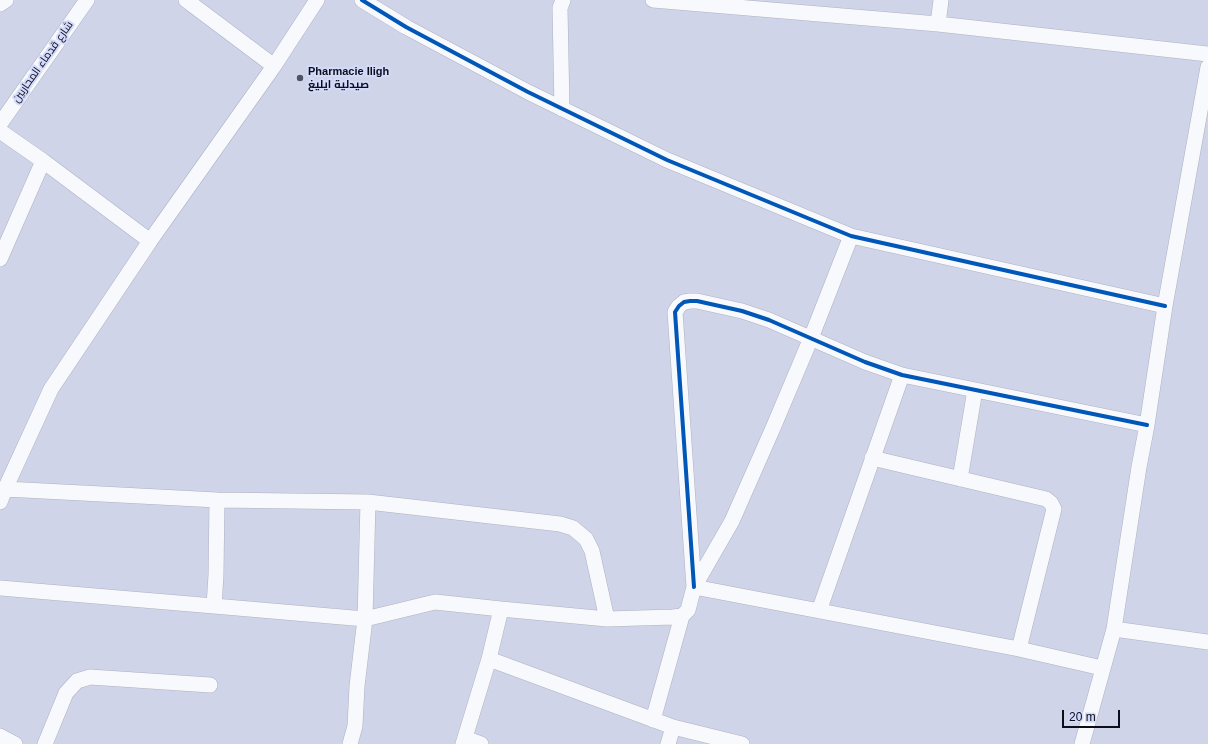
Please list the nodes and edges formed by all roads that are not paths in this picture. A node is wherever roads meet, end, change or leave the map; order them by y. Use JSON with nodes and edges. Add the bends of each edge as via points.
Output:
{"nodes":[{"id":1,"x":6,"y":0,"type":"edge"},
{"id":2,"x":87,"y":0,"type":"edge"},
{"id":3,"x":186,"y":0,"type":"edge"},
{"id":4,"x":317,"y":0,"type":"edge"},
{"id":5,"x":362,"y":0,"type":"edge"},
{"id":6,"x":563,"y":0,"type":"edge"},
{"id":7,"x":655,"y":0,"type":"edge"},
{"id":8,"x":941,"y":0,"type":"edge"},
{"id":9,"x":0,"y":4,"type":"edge"},
{"id":10,"x":938,"y":24,"type":"junction"},
{"id":11,"x":1208,"y":54,"type":"edge"},
{"id":12,"x":274,"y":66,"type":"junction"},
{"id":13,"x":1208,"y":67,"type":"edge"},
{"id":14,"x":562,"y":109,"type":"junction"},
{"id":15,"x":0,"y":124,"type":"edge"},
{"id":16,"x":0,"y":131,"type":"edge"},
{"id":17,"x":43,"y":161,"type":"junction"},
{"id":18,"x":851,"y":236,"type":"junction"},
{"id":19,"x":150,"y":241,"type":"junction"},
{"id":20,"x":0,"y":259,"type":"edge"},
{"id":21,"x":1164,"y":306,"type":"junction"},
{"id":22,"x":811,"y":338,"type":"junction"},
{"id":23,"x":902,"y":375,"type":"junction"},
{"id":24,"x":975,"y":390,"type":"junction"},
{"id":25,"x":1147,"y":425,"type":"junction"},
{"id":26,"x":872,"y":458,"type":"junction"},
{"id":27,"x":960,"y":479,"type":"junction"},
{"id":28,"x":3,"y":495,"type":"edge"},
{"id":29,"x":217,"y":500,"type":"junction"},
{"id":30,"x":368,"y":502,"type":"junction"},
{"id":31,"x":694,"y":587,"type":"junction"},
{"id":32,"x":0,"y":588,"type":"edge"},
{"id":33,"x":214,"y":606,"type":"junction"},
{"id":34,"x":501,"y":609,"type":"junction"},
{"id":35,"x":819,"y":611,"type":"junction"},
{"id":36,"x":682,"y":616,"type":"junction"},
{"id":37,"x":365,"y":619,"type":"junction"},
{"id":38,"x":607,"y":619,"type":"junction"},
{"id":39,"x":1114,"y":628,"type":"junction"},
{"id":40,"x":1208,"y":642,"type":"edge"},
{"id":41,"x":1019,"y":649,"type":"junction"},
{"id":42,"x":489,"y":659,"type":"junction"},
{"id":43,"x":1102,"y":668,"type":"junction"},
{"id":44,"x":210,"y":685,"type":"dead end"},
{"id":45,"x":653,"y":720,"type":"junction"},
{"id":46,"x":673,"y":727,"type":"junction"},
{"id":47,"x":0,"y":736,"type":"edge"},
{"id":48,"x":464,"y":741,"type":"edge"},
{"id":49,"x":15,"y":744,"type":"edge"},
{"id":50,"x":44,"y":744,"type":"edge"},
{"id":51,"x":350,"y":744,"type":"edge"},
{"id":52,"x":481,"y":744,"type":"edge"},
{"id":53,"x":668,"y":744,"type":"edge"},
{"id":54,"x":742,"y":744,"type":"edge"},
{"id":55,"x":1082,"y":744,"type":"edge"}],
"edges":[{"from":1,"to":9,"type":"street"},
{"from":2,"to":15,"type":"street","name":"شارع قدماء المحاربين"},
{"from":3,"to":12,"type":"street"},
{"from":4,"to":12,"type":"street"},
{"from":5,"to":14,"type":"street","via":[[406,27]]},
{"from":6,"to":14,"type":"street","via":[[560,8]]},
{"from":7,"to":10,"type":"street"},
{"from":8,"to":10,"type":"street"},
{"from":10,"to":11,"type":"street"},
{"from":12,"to":19,"type":"street"},
{"from":13,"to":21,"type":"street"},
{"from":14,"to":18,"type":"street","via":[[667,160]]},
{"from":16,"to":17,"type":"street"},
{"from":17,"to":19,"type":"street"},
{"from":17,"to":20,"type":"street"},
{"from":18,"to":21,"type":"street"},
{"from":18,"to":22,"type":"street"},
{"from":19,"to":28,"type":"street","via":[[51,389]]},
{"from":21,"to":25,"type":"street"},
{"from":22,"to":23,"type":"street"},
{"from":22,"to":31,"type":"street","via":[[732,521]]},
{"from":22,"to":31,"type":"street","via":[[742,311],[697,301],[684,302],[675,312]]},
{"from":23,"to":24,"type":"street"},
{"from":23,"to":26,"type":"street"},
{"from":24,"to":25,"type":"street"},
{"from":24,"to":27,"type":"street"},
{"from":25,"to":39,"type":"street"},
{"from":26,"to":27,"type":"street"},
{"from":26,"to":35,"type":"street"},
{"from":27,"to":41,"type":"street","via":[[1046,499],[1053,506]]},
{"from":28,"to":29,"type":"street"},
{"from":29,"to":30,"type":"street"},
{"from":29,"to":33,"type":"street"},
{"from":30,"to":37,"type":"street"},
{"from":30,"to":38,"type":"street","via":[[537,521],[573,528],[586,539],[592,552]]},
{"from":31,"to":35,"type":"street"},
{"from":31,"to":36,"type":"street","via":[[688,610]]},
{"from":32,"to":33,"type":"street"},
{"from":33,"to":37,"type":"street"},
{"from":34,"to":37,"type":"street","via":[[435,602]]},
{"from":34,"to":38,"type":"street"},
{"from":34,"to":42,"type":"street"},
{"from":35,"to":41,"type":"street"},
{"from":36,"to":38,"type":"street"},
{"from":36,"to":45,"type":"street"},
{"from":37,"to":51,"type":"street","via":[[355,726]]},
{"from":39,"to":40,"type":"street"},
{"from":39,"to":43,"type":"street"},
{"from":41,"to":43,"type":"street"},
{"from":42,"to":45,"type":"street"},
{"from":42,"to":48,"type":"street"},
{"from":43,"to":55,"type":"street"},
{"from":44,"to":50,"type":"street","via":[[90,677],[77,681],[66,694]]},
{"from":45,"to":46,"type":"street"},
{"from":46,"to":53,"type":"street"},
{"from":46,"to":54,"type":"street"},
{"from":47,"to":49,"type":"street"},
{"from":48,"to":52,"type":"street"}]}
